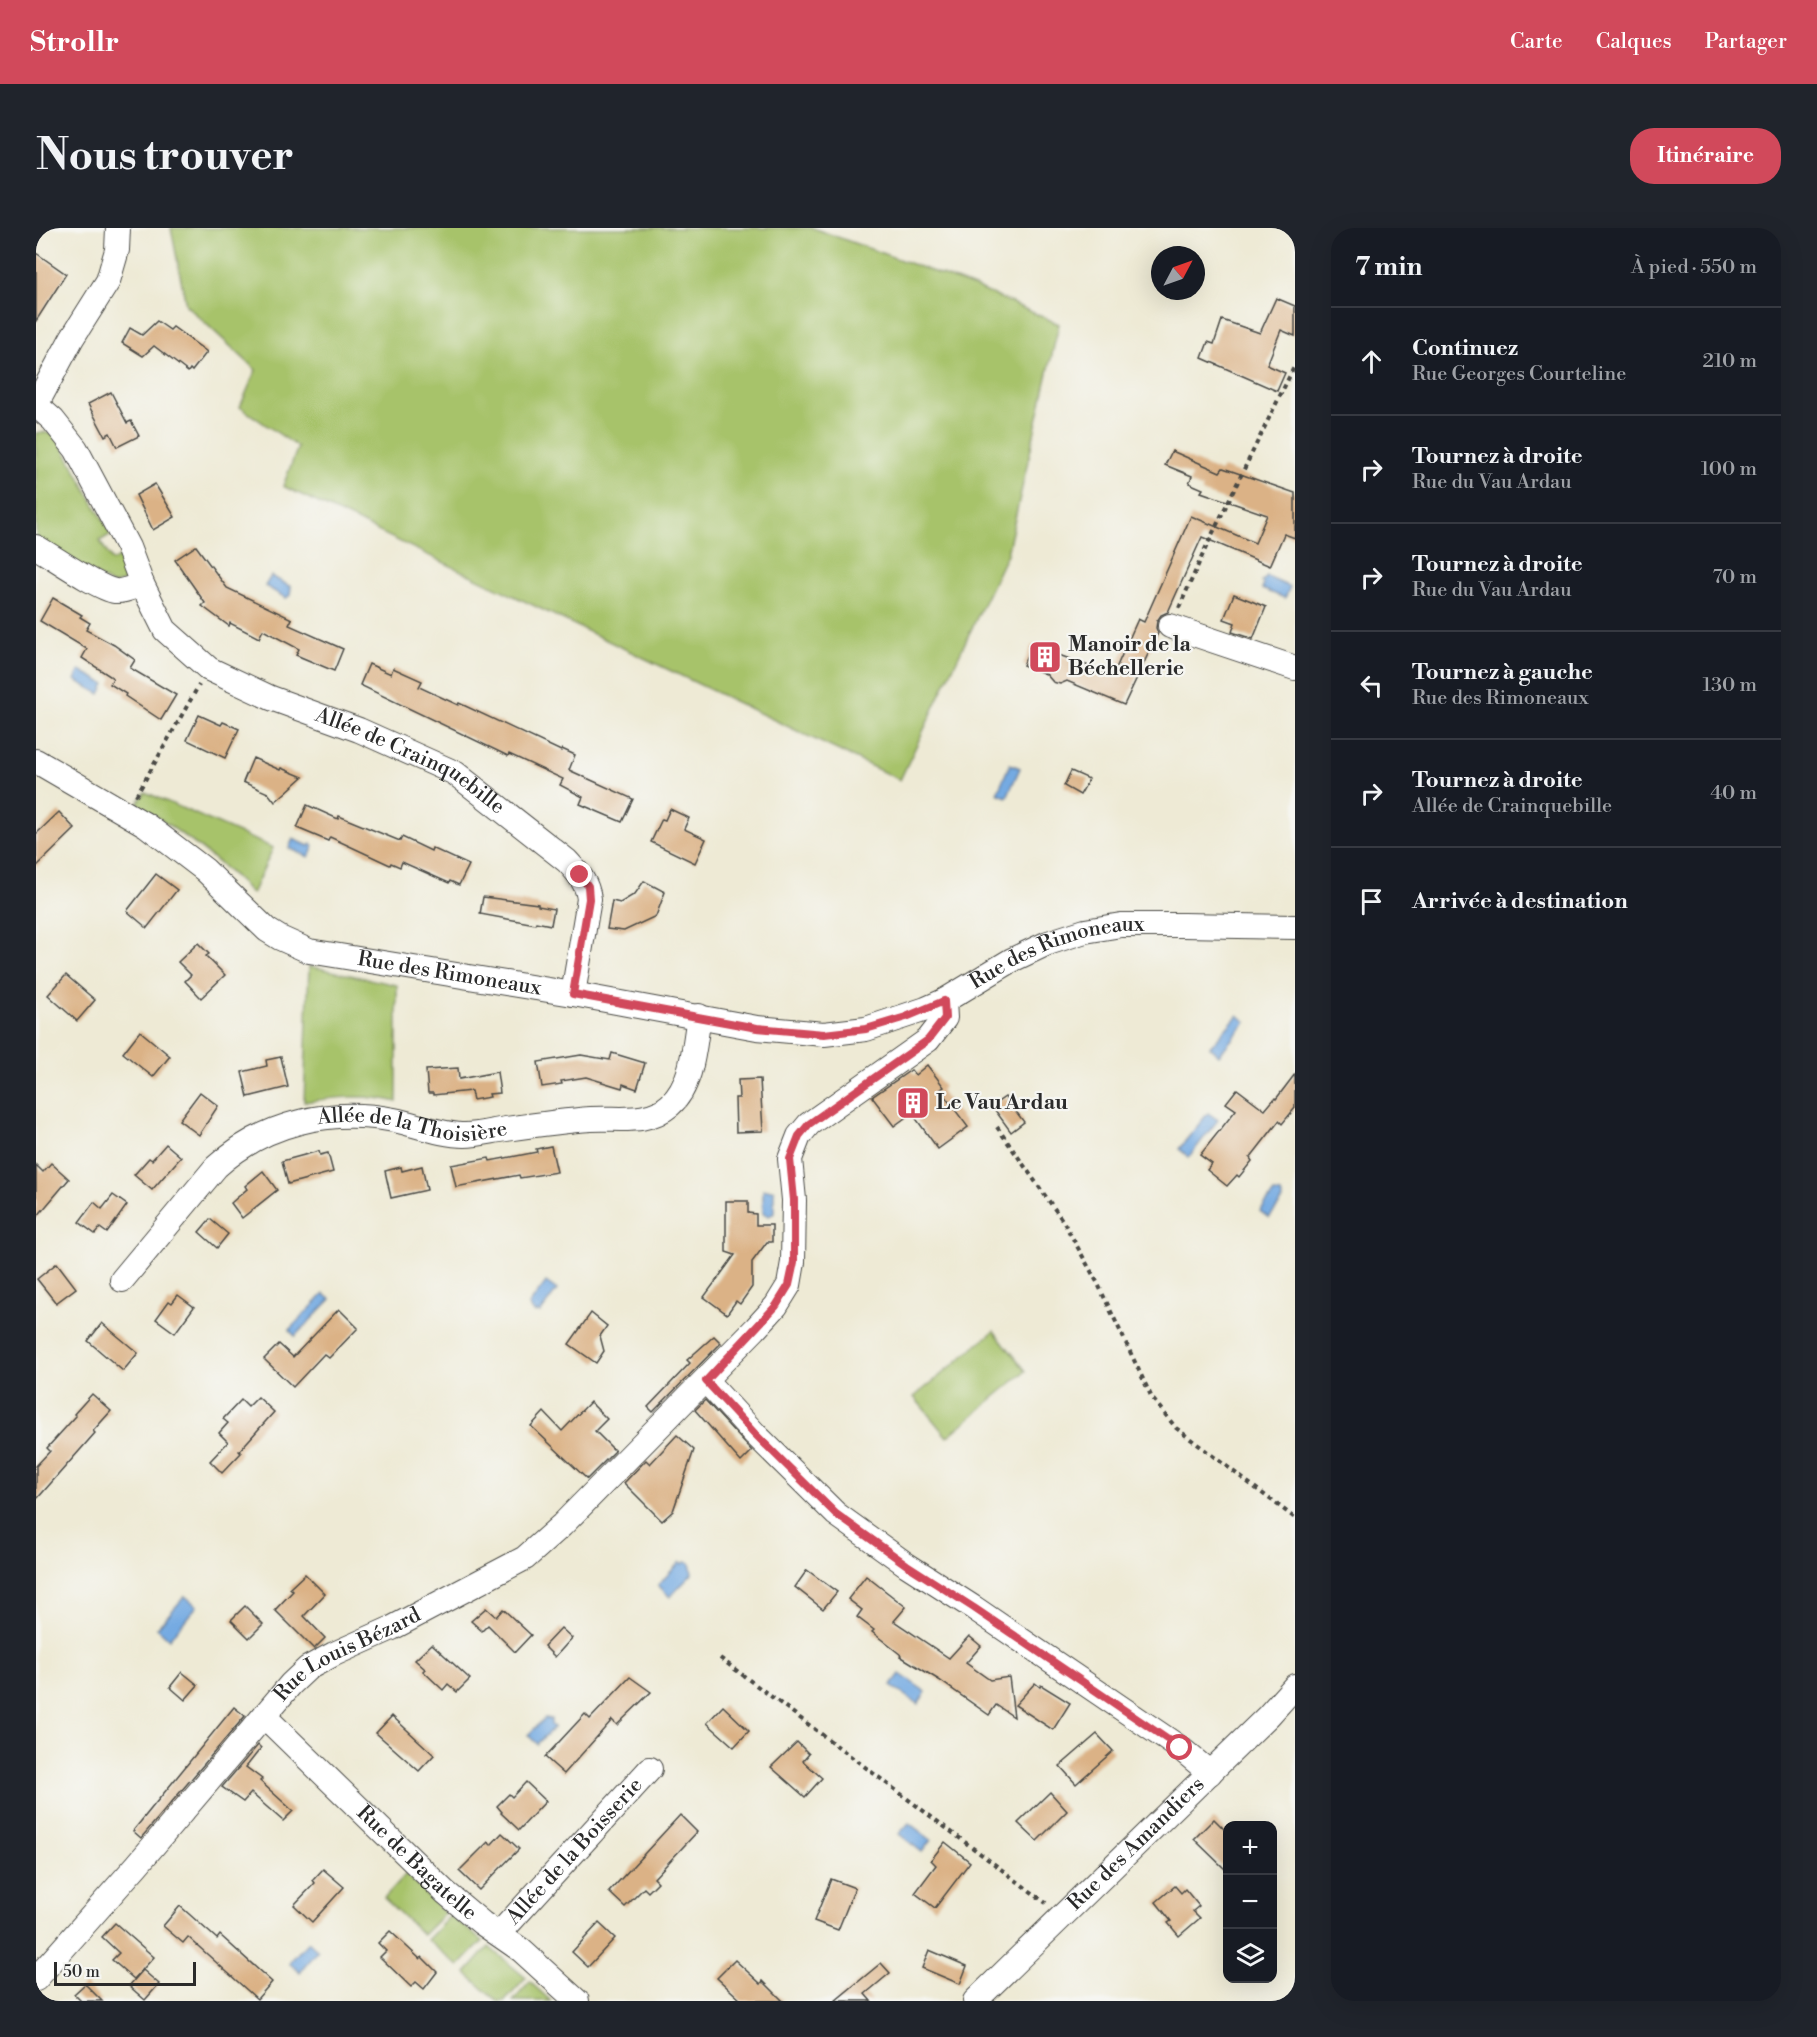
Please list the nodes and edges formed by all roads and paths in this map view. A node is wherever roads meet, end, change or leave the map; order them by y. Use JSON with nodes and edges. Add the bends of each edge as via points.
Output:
{"nodes":[{"id":1,"x":118,"y":228,"type":"edge"},
{"id":2,"x":1295,"y":365,"type":"edge"},
{"id":3,"x":36,"y":405,"type":"edge"},
{"id":4,"x":36,"y":547,"type":"edge"},
{"id":5,"x":142,"y":584,"type":"junction"},
{"id":6,"x":1170,"y":626,"type":"joint"},
{"id":7,"x":1295,"y":668,"type":"edge"},
{"id":8,"x":209,"y":669,"type":"junction"},
{"id":9,"x":39,"y":768,"type":"edge"},
{"id":10,"x":126,"y":813,"type":"junction"},
{"id":11,"x":1295,"y":927,"type":"edge"},
{"id":12,"x":573,"y":994,"type":"junction"},
{"id":13,"x":944,"y":1001,"type":"junction"},
{"id":14,"x":699,"y":1016,"type":"junction"},
{"id":15,"x":996,"y":1127,"type":"dead end"},
{"id":16,"x":122,"y":1280,"type":"dead end"},
{"id":17,"x":706,"y":1381,"type":"junction"},
{"id":18,"x":1295,"y":1518,"type":"edge"},
{"id":19,"x":720,"y":1658,"type":"dead end"},
{"id":20,"x":1295,"y":1686,"type":"edge"},
{"id":21,"x":264,"y":1716,"type":"junction"},
{"id":22,"x":650,"y":1769,"type":"dead end"},
{"id":23,"x":1209,"y":1773,"type":"junction"},
{"id":24,"x":1064,"y":1916,"type":"junction"},
{"id":25,"x":499,"y":1934,"type":"junction"},
{"id":26,"x":36,"y":1979,"type":"edge"},
{"id":27,"x":577,"y":2001,"type":"edge"},
{"id":28,"x":975,"y":2001,"type":"edge"}],
"edges":[{"from":1,"to":3,"type":"street","via":[[117,250],[108,281]]},
{"from":2,"to":6,"type":"path"},
{"from":3,"to":5,"type":"street","name":"Allée de Crainquebille","via":[[76,449],[128,547]]},
{"from":4,"to":5,"type":"street","via":[[114,591]]},
{"from":5,"to":8,"type":"street","name":"Allée de Crainquebille","via":[[165,630]]},
{"from":6,"to":7,"type":"street"},
{"from":8,"to":10,"type":"path"},
{"from":8,"to":12,"type":"street","name":"Allée de Crainquebille","via":[[455,773],[567,861],[588,886],[589,899]]},
{"from":9,"to":10,"type":"street","name":"Rue des Rimoneaux"},
{"from":10,"to":12,"type":"street","name":"Rue des Rimoneaux","via":[[205,870],[267,930],[301,948]]},
{"from":11,"to":13,"type":"street","name":"Rue des Rimoneaux","via":[[1121,925],[1085,931],[1012,960]]},
{"from":12,"to":14,"type":"street","name":"Rue des Rimoneaux"},
{"from":13,"to":14,"type":"street","name":"Rue des Rimoneaux","via":[[866,1029],[824,1034],[757,1028]]},
{"from":13,"to":17,"type":"street","name":"Rue Louis Bézard","via":[[945,1018],[928,1040],[809,1124],[799,1136],[790,1159],[794,1262],[789,1285],[776,1306]]},
{"from":14,"to":16,"type":"street","name":"Allée de la Thoisière","via":[[684,1087],[669,1106],[656,1114],[632,1120],[558,1121],[467,1135],[370,1116],[311,1119],[269,1131],[228,1155],[216,1167]]},
{"from":15,"to":18,"type":"path","via":[[1063,1221],[1164,1415]]},
{"from":17,"to":21,"type":"street","name":"Rue Louis Bézard","via":[[525,1558],[308,1668]]},
{"from":17,"to":23,"type":"street","via":[[836,1514],[1180,1748]]},
{"from":19,"to":24,"type":"path"},
{"from":20,"to":23,"type":"street","name":"Rue des Amandiers"},
{"from":21,"to":25,"type":"street","name":"Rue de Bagatelle","via":[[445,1892]]},
{"from":21,"to":26,"type":"street","name":"Rue Louis Bézard"},
{"from":22,"to":25,"type":"street","name":"Allée de la Boisserie"},
{"from":23,"to":24,"type":"street","name":"Rue des Amandiers"},
{"from":24,"to":28,"type":"street","name":"Rue des Amandiers"},
{"from":25,"to":27,"type":"street","name":"Rue de Bagatelle"}]}
